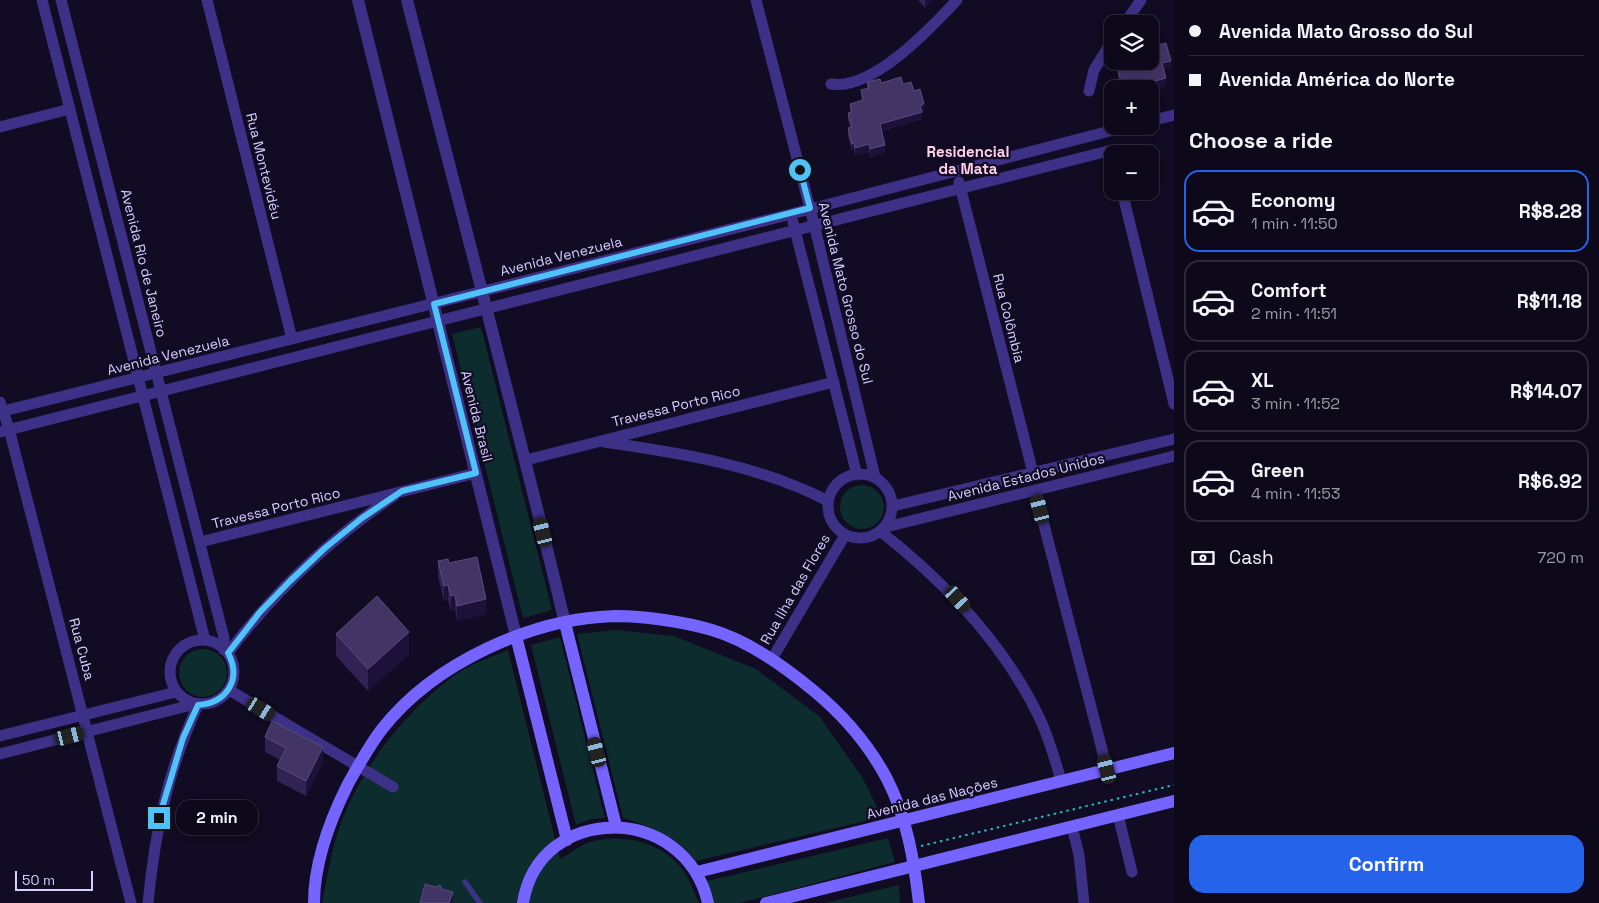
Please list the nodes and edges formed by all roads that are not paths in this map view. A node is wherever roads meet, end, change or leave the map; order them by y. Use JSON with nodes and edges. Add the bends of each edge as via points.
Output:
{"nodes":[{"id":1,"x":42,"y":0,"type":"edge"},
{"id":2,"x":61,"y":0,"type":"edge"},
{"id":3,"x":207,"y":0,"type":"edge"},
{"id":4,"x":358,"y":0,"type":"edge"},
{"id":5,"x":408,"y":0,"type":"edge"},
{"id":6,"x":756,"y":0,"type":"edge"},
{"id":7,"x":957,"y":0,"type":"edge"},
{"id":8,"x":1141,"y":0,"type":"edge"},
{"id":9,"x":1130,"y":15,"type":"edge"},
{"id":10,"x":1104,"y":54,"type":"edge"},
{"id":11,"x":831,"y":84,"type":"dead end"},
{"id":12,"x":1089,"y":92,"type":"dead end"},
{"id":13,"x":70,"y":109,"type":"junction"},
{"id":14,"x":1174,"y":115,"type":"edge"},
{"id":15,"x":1159,"y":119,"type":"edge"},
{"id":16,"x":0,"y":127,"type":"edge"},
{"id":17,"x":1104,"y":133,"type":"edge"},
{"id":18,"x":1104,"y":154,"type":"edge"},
{"id":19,"x":956,"y":171,"type":"junction"},
{"id":20,"x":961,"y":188,"type":"junction"},
{"id":21,"x":1124,"y":200,"type":"edge"},
{"id":22,"x":810,"y":208,"type":"junction"},
{"id":23,"x":791,"y":214,"type":"junction"},
{"id":24,"x":814,"y":224,"type":"junction"},
{"id":25,"x":795,"y":229,"type":"junction"},
{"id":26,"x":481,"y":292,"type":"junction"},
{"id":27,"x":434,"y":304,"type":"junction"},
{"id":28,"x":484,"y":307,"type":"junction"},
{"id":29,"x":437,"y":319,"type":"junction"},
{"id":30,"x":292,"y":339,"type":"junction"},
{"id":31,"x":157,"y":373,"type":"junction"},
{"id":32,"x":138,"y":378,"type":"junction"},
{"id":33,"x":834,"y":382,"type":"junction"},
{"id":34,"x":162,"y":390,"type":"junction"},
{"id":35,"x":143,"y":395,"type":"junction"},
{"id":36,"x":1174,"y":404,"type":"edge"},
{"id":37,"x":1,"y":409,"type":"edge"},
{"id":38,"x":5,"y":430,"type":"edge"},
{"id":39,"x":1174,"y":438,"type":"edge"},
{"id":40,"x":599,"y":441,"type":"junction"},
{"id":41,"x":1174,"y":456,"type":"edge"},
{"id":42,"x":526,"y":460,"type":"junction"},
{"id":43,"x":476,"y":473,"type":"junction"},
{"id":44,"x":1033,"y":473,"type":"junction"},
{"id":45,"x":857,"y":474,"type":"junction"},
{"id":46,"x":875,"y":477,"type":"junction"},
{"id":47,"x":1035,"y":490,"type":"junction"},
{"id":48,"x":402,"y":491,"type":"junction"},
{"id":49,"x":828,"y":501,"type":"junction"},
{"id":50,"x":893,"y":506,"type":"junction"},
{"id":51,"x":883,"y":529,"type":"junction"},
{"id":52,"x":844,"y":535,"type":"junction"},
{"id":53,"x":200,"y":542,"type":"junction"},
{"id":54,"x":565,"y":622,"type":"junction"},
{"id":55,"x":516,"y":636,"type":"junction"},
{"id":56,"x":205,"y":640,"type":"junction"},
{"id":57,"x":226,"y":651,"type":"junction"},
{"id":58,"x":772,"y":659,"type":"junction"},
{"id":59,"x":229,"y":690,"type":"junction"},
{"id":60,"x":176,"y":692,"type":"junction"},
{"id":61,"x":197,"y":704,"type":"junction"},
{"id":62,"x":83,"y":715,"type":"junction"},
{"id":63,"x":87,"y":731,"type":"junction"},
{"id":64,"x":0,"y":736,"type":"edge"},
{"id":65,"x":1174,"y":752,"type":"edge"},
{"id":66,"x":0,"y":754,"type":"edge"},
{"id":67,"x":358,"y":766,"type":"junction"},
{"id":68,"x":1107,"y":769,"type":"junction"},
{"id":69,"x":1061,"y":780,"type":"junction"},
{"id":70,"x":393,"y":787,"type":"dead end"},
{"id":71,"x":1174,"y":801,"type":"edge"},
{"id":72,"x":1118,"y":815,"type":"junction"},
{"id":73,"x":904,"y":821,"type":"junction"},
{"id":74,"x":616,"y":826,"type":"junction"},
{"id":75,"x":1072,"y":827,"type":"junction"},
{"id":76,"x":567,"y":840,"type":"junction"},
{"id":77,"x":915,"y":866,"type":"junction"},
{"id":78,"x":697,"y":872,"type":"junction"},
{"id":79,"x":1132,"y":872,"type":"dead end"},
{"id":80,"x":465,"y":882,"type":"dead end"},
{"id":81,"x":131,"y":903,"type":"edge"},
{"id":82,"x":148,"y":903,"type":"edge"},
{"id":83,"x":314,"y":903,"type":"edge"},
{"id":84,"x":480,"y":903,"type":"edge"},
{"id":85,"x":523,"y":903,"type":"edge"},
{"id":86,"x":708,"y":903,"type":"edge"},
{"id":87,"x":766,"y":903,"type":"edge"},
{"id":88,"x":919,"y":903,"type":"edge"},
{"id":89,"x":1084,"y":903,"type":"edge"}],
"edges":[{"from":1,"to":13,"type":"street"},
{"from":2,"to":31,"type":"street","name":"Avenida Rio de Janeiro"},
{"from":3,"to":30,"type":"street","name":"Rua Montevidéu"},
{"from":4,"to":27,"type":"street","name":"Avenida Brasil"},
{"from":5,"to":26,"type":"street"},
{"from":6,"to":22,"type":"street","name":"Avenida Mato Grosso do Sul"},
{"from":7,"to":11,"type":"street","via":[[916,41],[886,64],[851,84]]},
{"from":8,"to":9,"type":"street"},
{"from":10,"to":12,"type":"street","via":[[1094,70]]},
{"from":13,"to":16,"type":"street"},
{"from":13,"to":32,"type":"street"},
{"from":14,"to":15,"type":"street"},
{"from":17,"to":19,"type":"street","name":"Avenida Venezuela"},
{"from":18,"to":20,"type":"street"},
{"from":19,"to":20,"type":"street","name":"Rua Colômbia"},
{"from":19,"to":22,"type":"street","name":"Avenida Venezuela"},
{"from":20,"to":24,"type":"street"},
{"from":20,"to":44,"type":"street","name":"Rua Colômbia"},
{"from":21,"to":36,"type":"street"},
{"from":22,"to":23,"type":"street","name":"Avenida Venezuela"},
{"from":22,"to":24,"type":"street","name":"Avenida Mato Grosso do Sul"},
{"from":23,"to":25,"type":"street"},
{"from":23,"to":26,"type":"street","name":"Avenida Venezuela"},
{"from":24,"to":25,"type":"street"},
{"from":24,"to":46,"type":"street","name":"Avenida Mato Grosso do Sul"},
{"from":25,"to":28,"type":"street"},
{"from":25,"to":33,"type":"street"},
{"from":26,"to":27,"type":"street","name":"Avenida Venezuela"},
{"from":26,"to":28,"type":"street"},
{"from":27,"to":29,"type":"street","name":"Avenida Brasil"},
{"from":27,"to":30,"type":"street","name":"Avenida Venezuela"},
{"from":28,"to":29,"type":"street"},
{"from":28,"to":42,"type":"street"},
{"from":29,"to":34,"type":"street"},
{"from":29,"to":43,"type":"street","name":"Avenida Brasil"},
{"from":30,"to":31,"type":"street","name":"Avenida Venezuela"},
{"from":31,"to":32,"type":"street","name":"Avenida Venezuela"},
{"from":31,"to":34,"type":"street","name":"Avenida Rio de Janeiro"},
{"from":32,"to":35,"type":"street"},
{"from":32,"to":37,"type":"street","name":"Avenida Venezuela"},
{"from":33,"to":40,"type":"street","name":"Travessa Porto Rico"},
{"from":33,"to":45,"type":"street"},
{"from":34,"to":35,"type":"street"},
{"from":34,"to":53,"type":"street","name":"Avenida Rio de Janeiro"},
{"from":35,"to":38,"type":"street"},
{"from":35,"to":56,"type":"street"},
{"from":37,"to":38,"type":"street","name":"Rua Cuba"},
{"from":38,"to":62,"type":"street","name":"Rua Cuba"},
{"from":39,"to":44,"type":"street","name":"Avenida Estados Unidos"},
{"from":40,"to":42,"type":"street","name":"Travessa Porto Rico"},
{"from":40,"to":49,"type":"street","via":[[753,470]]},
{"from":41,"to":47,"type":"street","name":"Avenida Estados Unidos"},
{"from":42,"to":54,"type":"street"},
{"from":43,"to":48,"type":"street","name":"Travessa Porto Rico"},
{"from":43,"to":55,"type":"street","name":"Avenida Brasil"},
{"from":44,"to":50,"type":"street","name":"Avenida Estados Unidos"},
{"from":45,"to":46,"type":"street"},
{"from":45,"to":49,"type":"street","via":[[837,484]]},
{"from":46,"to":50,"type":"street","via":[[888,489]]},
{"from":47,"to":51,"type":"street","name":"Avenida Estados Unidos"},
{"from":47,"to":68,"type":"street"},
{"from":48,"to":53,"type":"street","name":"Travessa Porto Rico"},
{"from":48,"to":57,"type":"street","via":[[325,548],[260,612]]},
{"from":49,"to":52,"type":"street","via":[[831,520]]},
{"from":50,"to":51,"type":"street"},
{"from":51,"to":52,"type":"street","via":[[866,538]]},
{"from":51,"to":69,"type":"street","via":[[947,587],[1001,654],[1040,719]]},
{"from":52,"to":58,"type":"street","name":"Rua llha das Flores"},
{"from":53,"to":57,"type":"street","name":"Avenida Rio de Janeiro"},
{"from":54,"to":55,"type":"main road"},
{"from":54,"to":58,"type":"main road","via":[[616,616],[664,621],[712,630]]},
{"from":54,"to":74,"type":"main road"},
{"from":55,"to":67,"type":"main road","via":[[458,663],[414,697],[382,729]]},
{"from":55,"to":76,"type":"main road","name":"Avenida Brasil"},
{"from":56,"to":57,"type":"street","via":[[219,644]]},
{"from":56,"to":60,"type":"street","via":[[186,644],[173,658],[169,676]]},
{"from":57,"to":59,"type":"street","via":[[234,670]]},
{"from":58,"to":73,"type":"main road","via":[[834,708],[866,745],[887,778]]},
{"from":59,"to":61,"type":"street","via":[[220,700]]},
{"from":59,"to":67,"type":"street"},
{"from":60,"to":61,"type":"street","via":[[187,702]]},
{"from":60,"to":62,"type":"street"},
{"from":61,"to":63,"type":"street"},
{"from":61,"to":82,"type":"street","via":[[183,738],[159,818]]},
{"from":62,"to":63,"type":"street","name":"Rua Cuba"},
{"from":62,"to":64,"type":"street"},
{"from":63,"to":66,"type":"street"},
{"from":63,"to":81,"type":"street","name":"Rua Cuba"},
{"from":65,"to":68,"type":"main road","name":"Avenida das Nações"},
{"from":67,"to":70,"type":"street"},
{"from":67,"to":83,"type":"main road","via":[[339,802],[321,854]]},
{"from":68,"to":69,"type":"main road","name":"Avenida das Nações"},
{"from":69,"to":73,"type":"main road","name":"Avenida das Nações"},
{"from":71,"to":72,"type":"main road"},
{"from":72,"to":75,"type":"main road"},
{"from":72,"to":79,"type":"street"},
{"from":73,"to":77,"type":"main road"},
{"from":73,"to":78,"type":"main road","name":"Avenida das Nações"},
{"from":74,"to":76,"type":"main road","via":[[590,830]]},
{"from":74,"to":78,"type":"main road","via":[[648,832],[676,848]]},
{"from":75,"to":77,"type":"main road"},
{"from":75,"to":89,"type":"street","via":[[1079,855]]},
{"from":76,"to":85,"type":"main road","via":[[554,849],[535,872]]},
{"from":77,"to":87,"type":"main road"},
{"from":77,"to":88,"type":"main road"},
{"from":78,"to":86,"type":"main road"},
{"from":80,"to":84,"type":"lane"}]}
